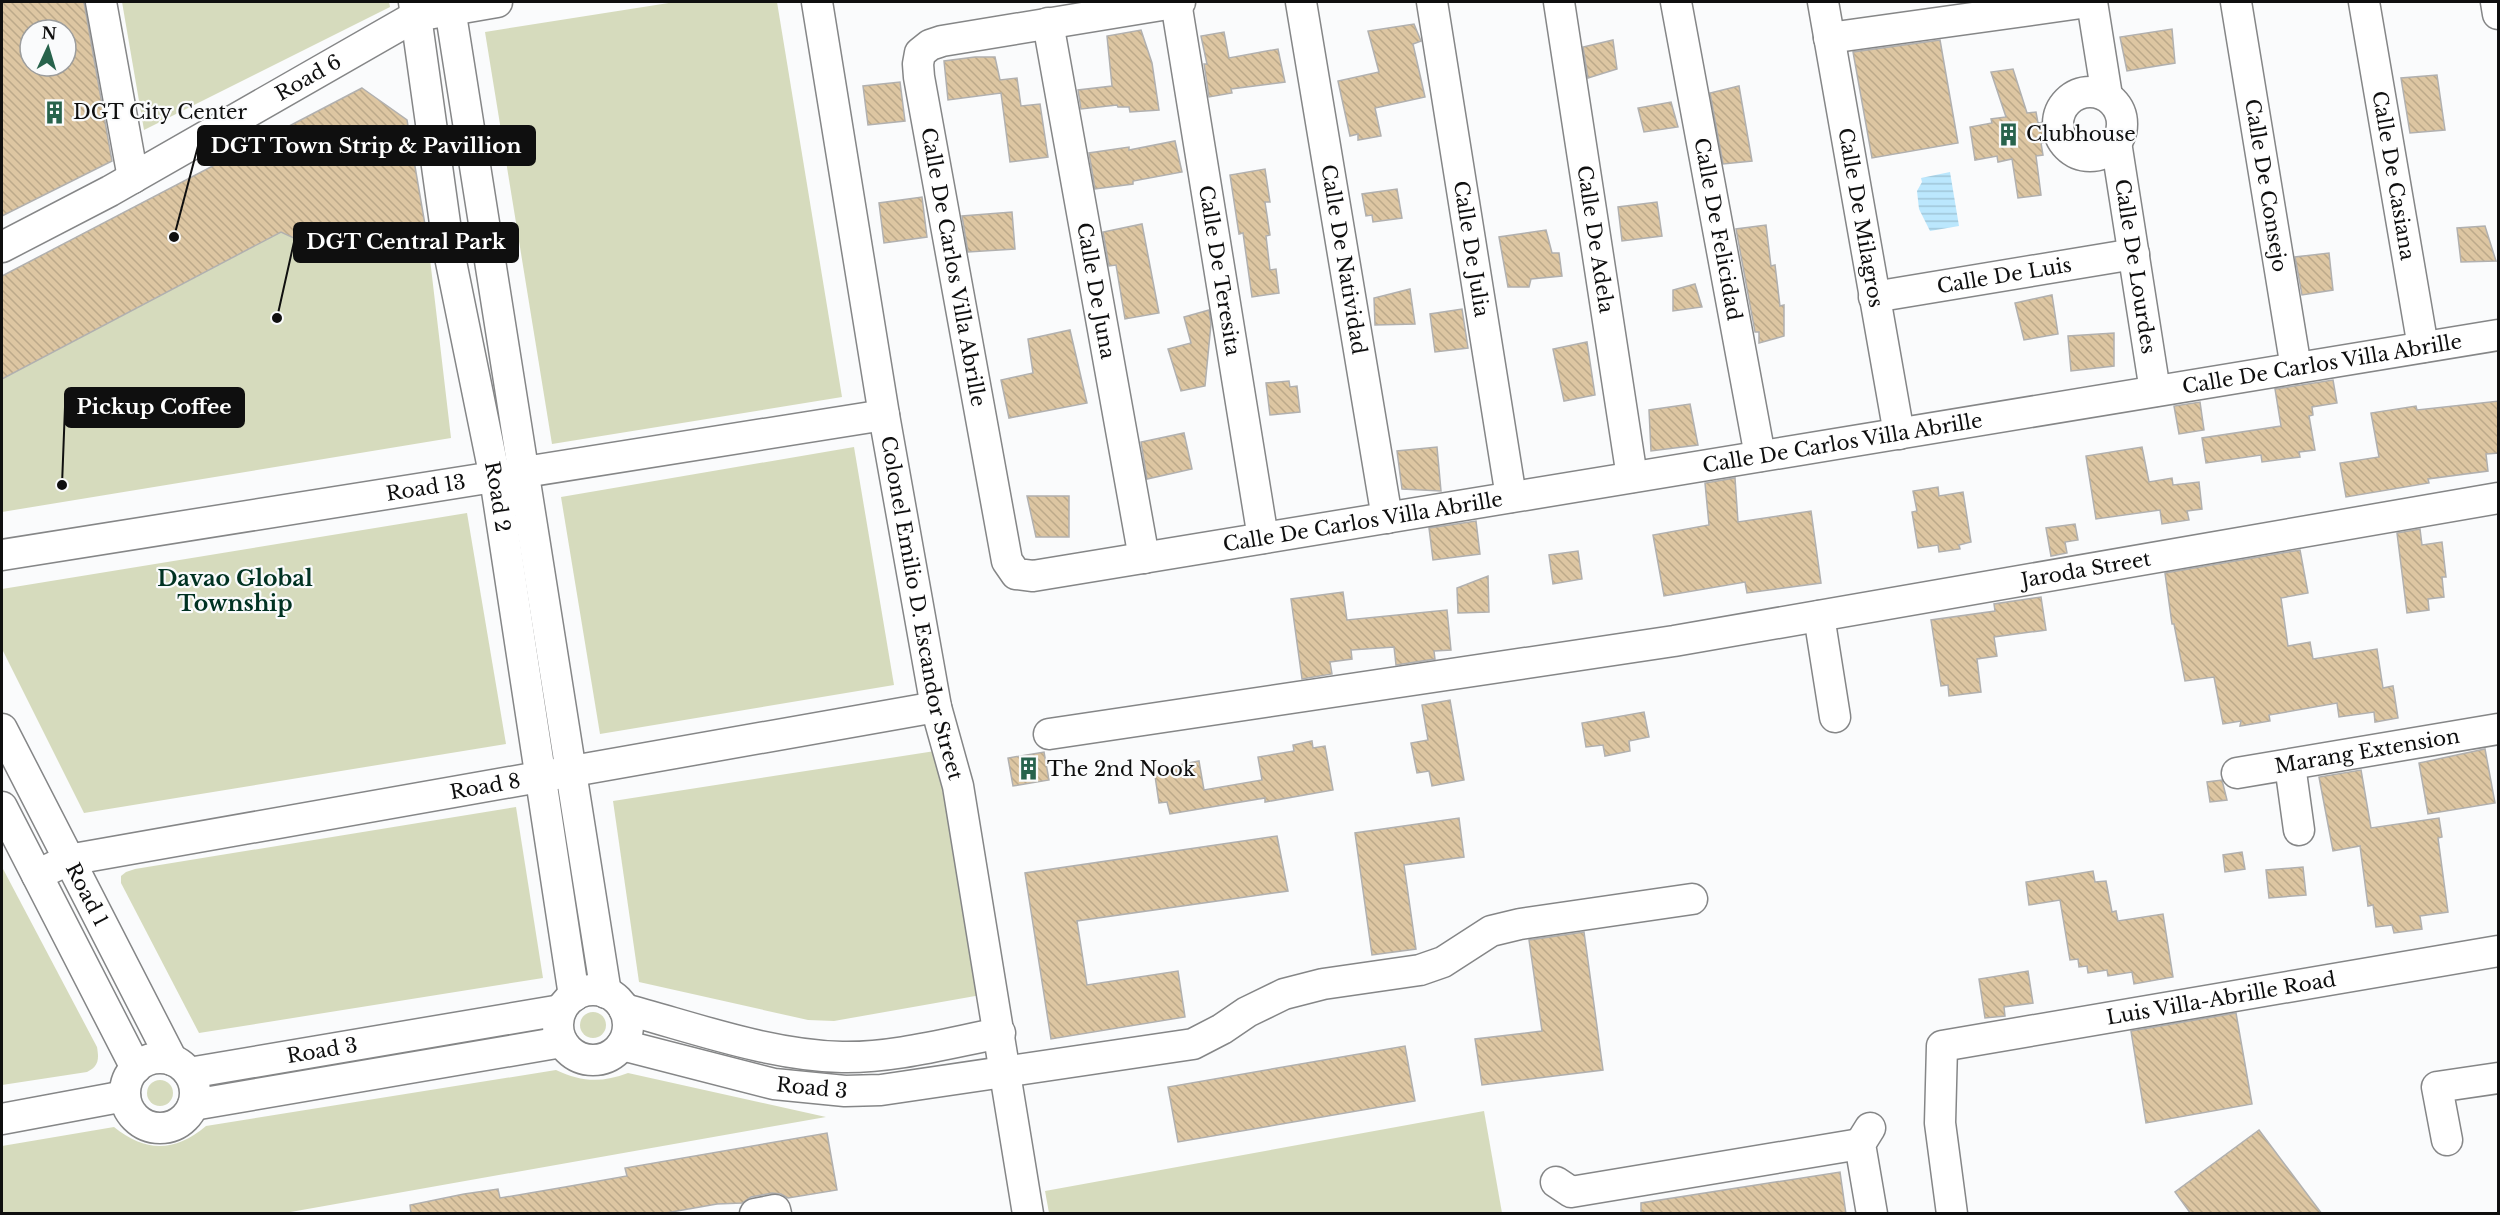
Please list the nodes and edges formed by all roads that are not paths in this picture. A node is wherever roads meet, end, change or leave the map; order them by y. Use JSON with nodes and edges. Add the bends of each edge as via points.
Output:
{"nodes":[{"id":1,"x":101,"y":2,"type":"edge"},
{"id":2,"x":497,"y":2,"type":"edge"},
{"id":3,"x":817,"y":2,"type":"edge"},
{"id":4,"x":1178,"y":2,"type":"edge"},
{"id":5,"x":1301,"y":2,"type":"edge"},
{"id":6,"x":1432,"y":2,"type":"edge"},
{"id":7,"x":1559,"y":2,"type":"edge"},
{"id":8,"x":1676,"y":2,"type":"edge"},
{"id":9,"x":1823,"y":2,"type":"edge"},
{"id":10,"x":2090,"y":2,"type":"edge"},
{"id":11,"x":2236,"y":2,"type":"edge"},
{"id":12,"x":2364,"y":2,"type":"edge"},
{"id":13,"x":2496,"y":2,"type":"edge"},
{"id":14,"x":450,"y":5,"type":"edge"},
{"id":15,"x":415,"y":9,"type":"edge"},
{"id":16,"x":2499,"y":14,"type":"edge"},
{"id":17,"x":1048,"y":23,"type":"junction"},
{"id":18,"x":1829,"y":38,"type":"junction"},
{"id":19,"x":2106,"y":96,"type":"junction"},
{"id":20,"x":2116,"y":142,"type":"junction"},
{"id":21,"x":133,"y":178,"type":"junction"},
{"id":22,"x":487,"y":246,"type":"junction"},
{"id":23,"x":2,"y":247,"type":"edge"},
{"id":24,"x":449,"y":252,"type":"junction"},
{"id":25,"x":2134,"y":254,"type":"junction"},
{"id":26,"x":1874,"y":297,"type":"junction"},
{"id":27,"x":2499,"y":335,"type":"edge"},
{"id":28,"x":2422,"y":347,"type":"junction"},
{"id":29,"x":2296,"y":368,"type":"junction"},
{"id":30,"x":2155,"y":391,"type":"junction"},
{"id":31,"x":884,"y":416,"type":"junction"},
{"id":32,"x":1899,"y":434,"type":"junction"},
{"id":33,"x":1760,"y":456,"type":"junction"},
{"id":34,"x":509,"y":476,"type":"junction"},
{"id":35,"x":1632,"y":477,"type":"junction"},
{"id":36,"x":1511,"y":498,"type":"junction"},
{"id":37,"x":2499,"y":498,"type":"edge"},
{"id":38,"x":1387,"y":518,"type":"junction"},
{"id":39,"x":1263,"y":538,"type":"junction"},
{"id":40,"x":2,"y":555,"type":"edge"},
{"id":41,"x":1144,"y":558,"type":"junction"},
{"id":42,"x":1820,"y":616,"type":"junction"},
{"id":43,"x":936,"y":707,"type":"junction"},
{"id":44,"x":1836,"y":717,"type":"dead end"},
{"id":45,"x":2,"y":729,"type":"edge"},
{"id":46,"x":2499,"y":729,"type":"edge"},
{"id":47,"x":1049,"y":734,"type":"dead end"},
{"id":48,"x":2290,"y":765,"type":"junction"},
{"id":49,"x":570,"y":772,"type":"junction"},
{"id":50,"x":2237,"y":773,"type":"dead end"},
{"id":51,"x":540,"y":777,"type":"junction"},
{"id":52,"x":2,"y":807,"type":"edge"},
{"id":53,"x":2299,"y":830,"type":"dead end"},
{"id":54,"x":68,"y":860,"type":"junction"},
{"id":55,"x":37,"y":875,"type":"junction"},
{"id":56,"x":1692,"y":899,"type":"dead end"},
{"id":57,"x":2499,"y":951,"type":"edge"},
{"id":58,"x":615,"y":1001,"type":"junction"},
{"id":59,"x":568,"y":1003,"type":"junction"},
{"id":60,"x":1000,"y":1033,"type":"junction"},
{"id":61,"x":562,"y":1042,"type":"junction"},
{"id":62,"x":622,"y":1045,"type":"junction"},
{"id":63,"x":181,"y":1067,"type":"junction"},
{"id":64,"x":136,"y":1068,"type":"junction"},
{"id":65,"x":1005,"y":1070,"type":"junction"},
{"id":66,"x":2499,"y":1078,"type":"edge"},
{"id":67,"x":125,"y":1096,"type":"junction"},
{"id":68,"x":193,"y":1105,"type":"junction"},
{"id":69,"x":2,"y":1119,"type":"edge"},
{"id":70,"x":2447,"y":1140,"type":"dead end"},
{"id":71,"x":1567,"y":1196,"type":"edge"},
{"id":72,"x":1028,"y":1214,"type":"edge"},
{"id":73,"x":1872,"y":1214,"type":"edge"},
{"id":74,"x":1952,"y":1214,"type":"edge"}],
"edges":[{"from":1,"to":21,"type":"street"},
{"from":2,"to":14,"type":"street","name":"Road 6"},
{"from":3,"to":31,"type":"street","name":"Colonel Emilio D. Escandor Street"},
{"from":4,"to":17,"type":"street","name":"Calle De Carlos Villa Abrille"},
{"from":4,"to":39,"type":"street","name":"Calle De Teresita"},
{"from":5,"to":38,"type":"street","name":"Calle De Natividad"},
{"from":6,"to":36,"type":"street","name":"Calle De Julia"},
{"from":7,"to":35,"type":"street","name":"Calle De Adela"},
{"from":8,"to":33,"type":"street","name":"Calle De Felicidad"},
{"from":9,"to":18,"type":"street","name":"Calle De Milagros"},
{"from":10,"to":18,"type":"street"},
{"from":10,"to":19,"type":"street"},
{"from":11,"to":29,"type":"street","name":"Calle De Consejo"},
{"from":12,"to":28,"type":"street","name":"Calle De Casiana"},
{"from":13,"to":16,"type":"street"},
{"from":14,"to":15,"type":"street","name":"Road 6"},
{"from":14,"to":22,"type":"street","name":"Road 2"},
{"from":15,"to":21,"type":"street","name":"Road 6"},
{"from":15,"to":24,"type":"street","name":"Road 2"},
{"from":17,"to":41,"type":"street","name":"Calle De Juna"},
{"from":17,"to":41,"type":"street","name":"Calle De Carlos Villa Abrille","via":[[930,45],[920,52],[918,64],[924,99],[1010,568],[1016,574],[1033,576]]},
{"from":18,"to":26,"type":"street","name":"Calle De Milagros"},
{"from":19,"to":20,"type":"street","via":[[2121,116]]},
{"from":19,"to":20,"type":"street","via":[[2088,92],[2070,99],[2059,115],[2060,135],[2072,150],[2081,154],[2101,154]]},
{"from":20,"to":25,"type":"street","name":"Calle De Lourdes"},
{"from":21,"to":23,"type":"street","name":"Road 6"},
{"from":22,"to":24,"type":"street"},
{"from":22,"to":34,"type":"street","name":"Road 2"},
{"from":24,"to":34,"type":"street","name":"Road 2"},
{"from":25,"to":26,"type":"street","name":"Calle De Luis"},
{"from":25,"to":30,"type":"street","name":"Calle De Lourdes"},
{"from":26,"to":32,"type":"street","name":"Calle De Milagros"},
{"from":27,"to":28,"type":"street","name":"Calle De Carlos Villa Abrille"},
{"from":28,"to":29,"type":"street","name":"Calle De Carlos Villa Abrille"},
{"from":29,"to":30,"type":"street","name":"Calle De Carlos Villa Abrille"},
{"from":30,"to":32,"type":"street","name":"Calle De Carlos Villa Abrille"},
{"from":31,"to":34,"type":"street","name":"Road 13"},
{"from":31,"to":43,"type":"street","name":"Colonel Emilio D. Escandor Street"},
{"from":32,"to":33,"type":"street","name":"Calle De Carlos Villa Abrille"},
{"from":33,"to":35,"type":"street","name":"Calle De Carlos Villa Abrille"},
{"from":34,"to":40,"type":"street","name":"Road 13"},
{"from":34,"to":49,"type":"street","name":"Road 2"},
{"from":34,"to":51,"type":"street","name":"Road 2"},
{"from":35,"to":36,"type":"street","name":"Calle De Carlos Villa Abrille"},
{"from":36,"to":38,"type":"street","name":"Calle De Carlos Villa Abrille"},
{"from":37,"to":42,"type":"street","name":"Jaroda Street"},
{"from":38,"to":39,"type":"street","name":"Calle De Carlos Villa Abrille"},
{"from":39,"to":41,"type":"street","name":"Calle De Carlos Villa Abrille"},
{"from":42,"to":44,"type":"street"},
{"from":42,"to":47,"type":"street","name":"Jaroda Street"},
{"from":43,"to":49,"type":"street","name":"Road 8"},
{"from":43,"to":60,"type":"street","name":"Colonel Emilio D. Escandor Street","via":[[958,786]]},
{"from":45,"to":54,"type":"street","name":"Road 1"},
{"from":46,"to":48,"type":"street","name":"Marang Extension"},
{"from":48,"to":50,"type":"street","name":"Marang Extension"},
{"from":48,"to":53,"type":"street"},
{"from":49,"to":51,"type":"street","name":"Road 8"},
{"from":49,"to":58,"type":"street","name":"Road 2"},
{"from":51,"to":54,"type":"street","name":"Road 8"},
{"from":51,"to":59,"type":"street","name":"Road 2"},
{"from":52,"to":55,"type":"street","name":"Road 1"},
{"from":54,"to":55,"type":"street","name":"Road 8"},
{"from":54,"to":63,"type":"street","name":"Road 1"},
{"from":55,"to":64,"type":"street","name":"Road 1"},
{"from":56,"to":65,"type":"street","name":"Road 3","via":[[1491,931],[1443,962],[1420,970],[1323,984],[1284,994],[1193,1044]]},
{"from":57,"to":74,"type":"street","name":"Luis Villa-Abrille Road","via":[[1942,1046],[1940,1123]]},
{"from":58,"to":59,"type":"street","via":[[590,991]]},
{"from":58,"to":60,"type":"street","name":"Road 3","via":[[753,1044],[808,1055],[877,1056]]},
{"from":58,"to":62,"type":"street","via":[[628,1027]]},
{"from":59,"to":61,"type":"street","via":[[558,1032]]},
{"from":59,"to":63,"type":"street","name":"Road 3"},
{"from":60,"to":65,"type":"street","name":"Colonel Emilio D. Escandor Street"},
{"from":61,"to":62,"type":"street","via":[[568,1051],[586,1060],[606,1058]]},
{"from":61,"to":68,"type":"street","name":"Road 3"},
{"from":62,"to":65,"type":"street","name":"Road 3","via":[[763,1082],[808,1089],[880,1090]]},
{"from":63,"to":64,"type":"street","via":[[153,1059]]},
{"from":63,"to":68,"type":"street","via":[[196,1094]]},
{"from":64,"to":67,"type":"street","via":[[129,1076]]},
{"from":65,"to":72,"type":"street","name":"Colonel Emilio D. Escandor Street"},
{"from":66,"to":70,"type":"street","via":[[2437,1087]]},
{"from":67,"to":68,"type":"street","via":[[141,1122],[161,1128],[181,1121]]},
{"from":67,"to":69,"type":"street"},
{"from":71,"to":73,"type":"street","via":[[1865,1136]]}]}
